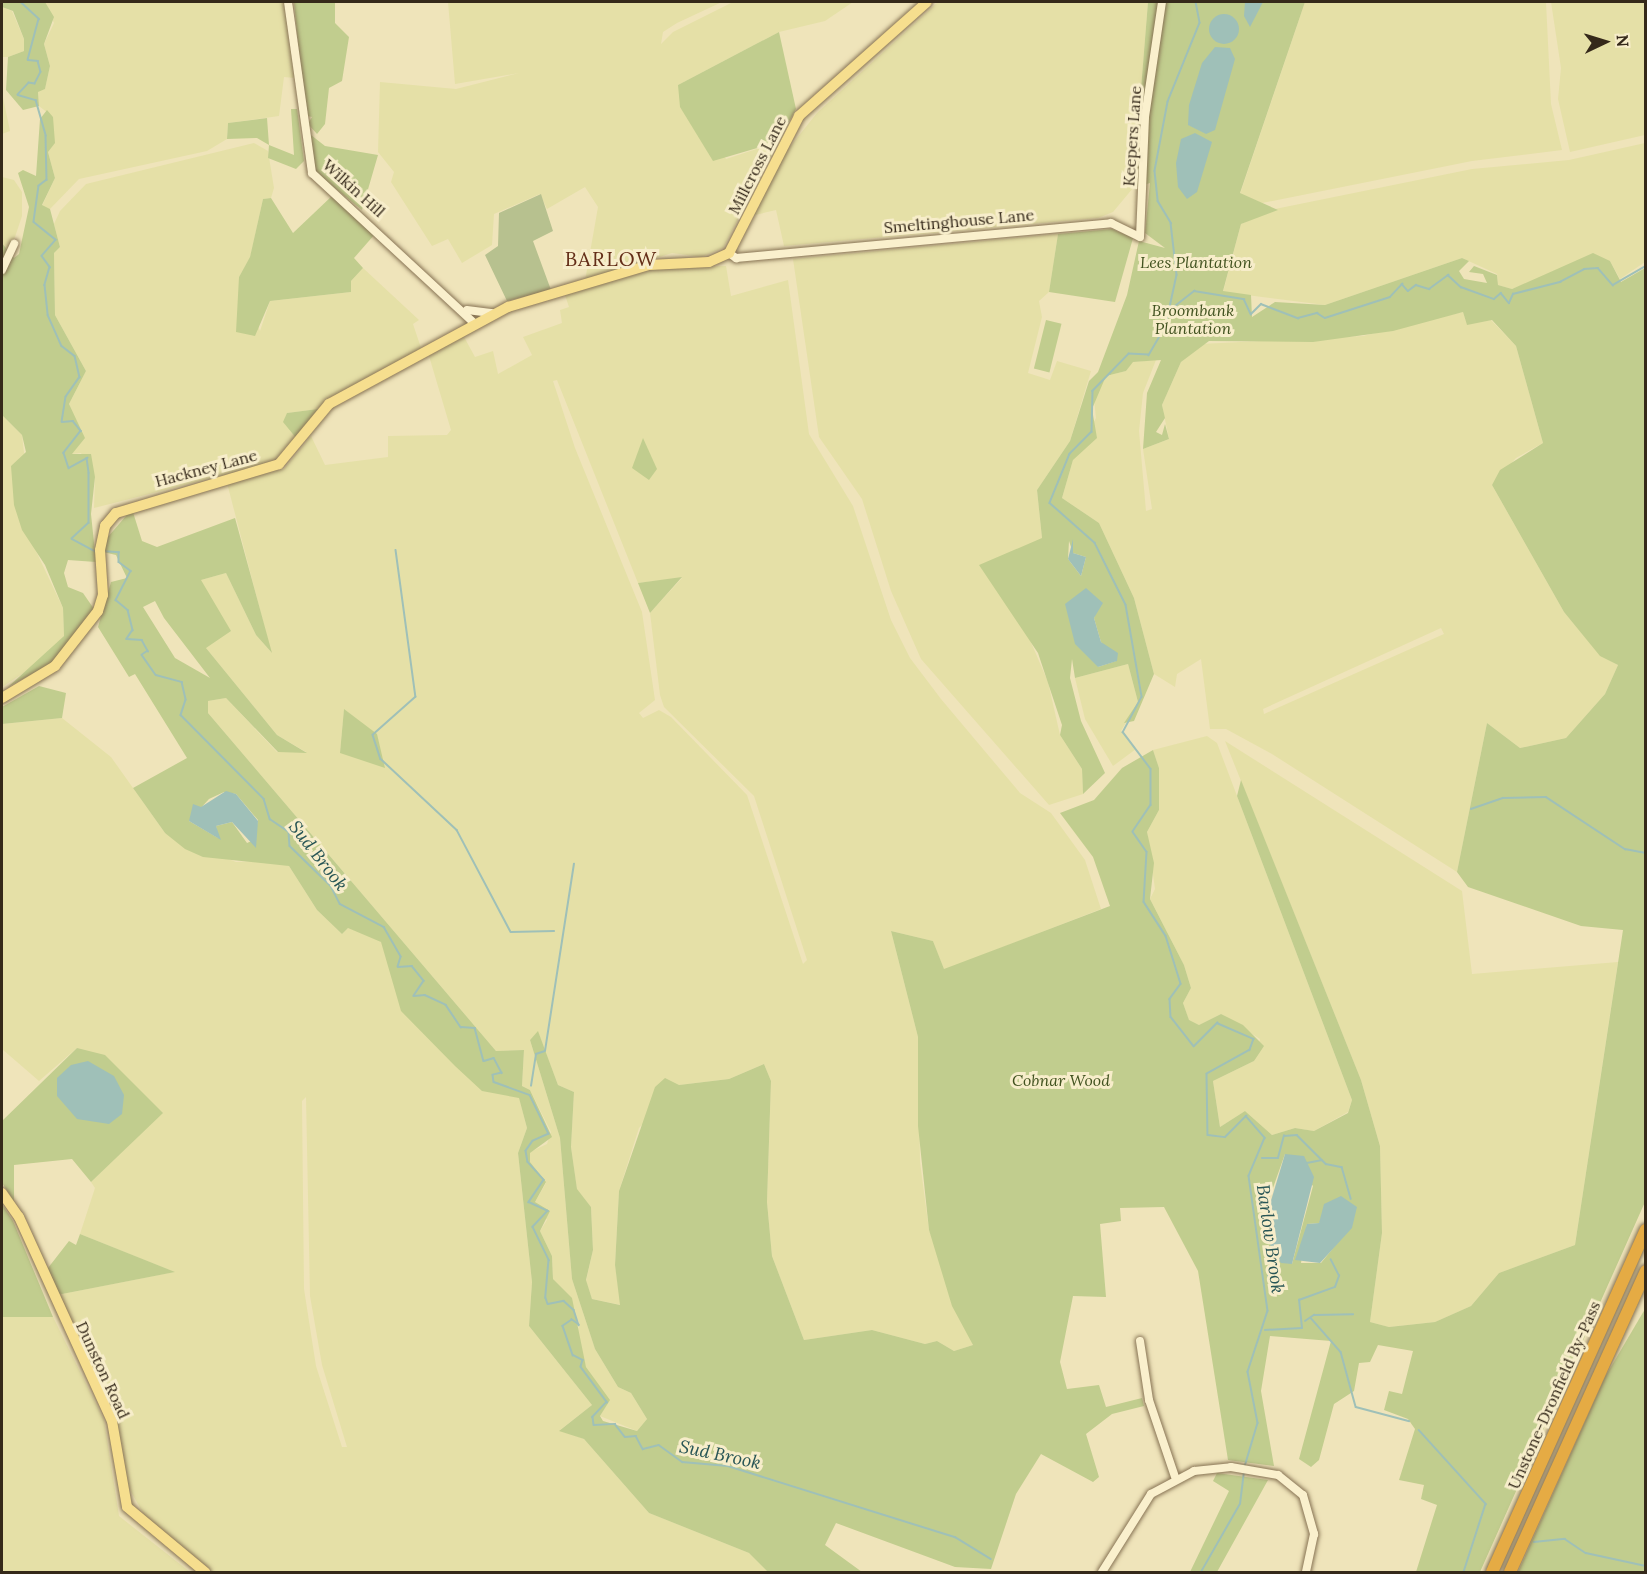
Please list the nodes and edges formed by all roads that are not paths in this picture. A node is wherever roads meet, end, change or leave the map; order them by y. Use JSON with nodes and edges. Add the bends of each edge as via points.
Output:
{"nodes":[{"id":1,"x":288,"y":2,"type":"edge"},
{"id":2,"x":927,"y":2,"type":"edge"},
{"id":3,"x":1162,"y":2,"type":"edge"},
{"id":4,"x":1140,"y":237,"type":"joint"},
{"id":5,"x":14,"y":244,"type":"dead end"},
{"id":6,"x":729,"y":253,"type":"junction"},
{"id":7,"x":2,"y":270,"type":"edge"},
{"id":8,"x":466,"y":310,"type":"junction"},
{"id":9,"x":493,"y":313,"type":"junction"},
{"id":10,"x":473,"y":321,"type":"junction"},
{"id":11,"x":2,"y":698,"type":"edge"},
{"id":12,"x":2,"y":1193,"type":"edge"},
{"id":13,"x":1646,"y":1230,"type":"edge"},
{"id":14,"x":1646,"y":1271,"type":"edge"},
{"id":15,"x":1140,"y":1341,"type":"dead end"},
{"id":16,"x":1175,"y":1477,"type":"junction"},
{"id":17,"x":205,"y":1572,"type":"edge"},
{"id":18,"x":1102,"y":1572,"type":"edge"},
{"id":19,"x":1306,"y":1572,"type":"edge"},
{"id":20,"x":1492,"y":1572,"type":"edge"},
{"id":21,"x":1510,"y":1572,"type":"edge"}],
"edges":[{"from":1,"to":8,"type":"street","name":"Wilkin Hill","via":[[312,173]]},
{"from":2,"to":6,"type":"main road","name":"Millcross Lane","via":[[799,116]]},
{"from":3,"to":4,"type":"street","name":"Keepers Lane","via":[[1145,117]]},
{"from":4,"to":6,"type":"street","name":"Smeltinghouse Lane","via":[[1111,223],[736,258]]},
{"from":5,"to":7,"type":"street"},
{"from":6,"to":9,"type":"main road","name":"Hackney Lane","via":[[709,262],[649,265]]},
{"from":8,"to":9,"type":"street"},
{"from":8,"to":10,"type":"street","name":"Wilkin Hill"},
{"from":9,"to":10,"type":"main road","name":"Hackney Lane"},
{"from":10,"to":11,"type":"main road","name":"Hackney Lane","via":[[431,352],[329,404],[279,464],[116,513],[105,526],[100,550],[103,582],[98,611],[69,653]]},
{"from":12,"to":17,"type":"main road","name":"Dunston Road","via":[[19,1217],[112,1421],[127,1507]]},
{"from":13,"to":20,"type":"highway","name":"Unstone-Dronfield By-Pass"},
{"from":14,"to":21,"type":"highway","name":"Unstone-Dronfield By-Pass"},
{"from":15,"to":16,"type":"street","via":[[1149,1400]]},
{"from":16,"to":18,"type":"street","via":[[1143,1503]]},
{"from":16,"to":19,"type":"street","via":[[1231,1467],[1278,1475],[1294,1484],[1309,1506],[1314,1534]]}]}
